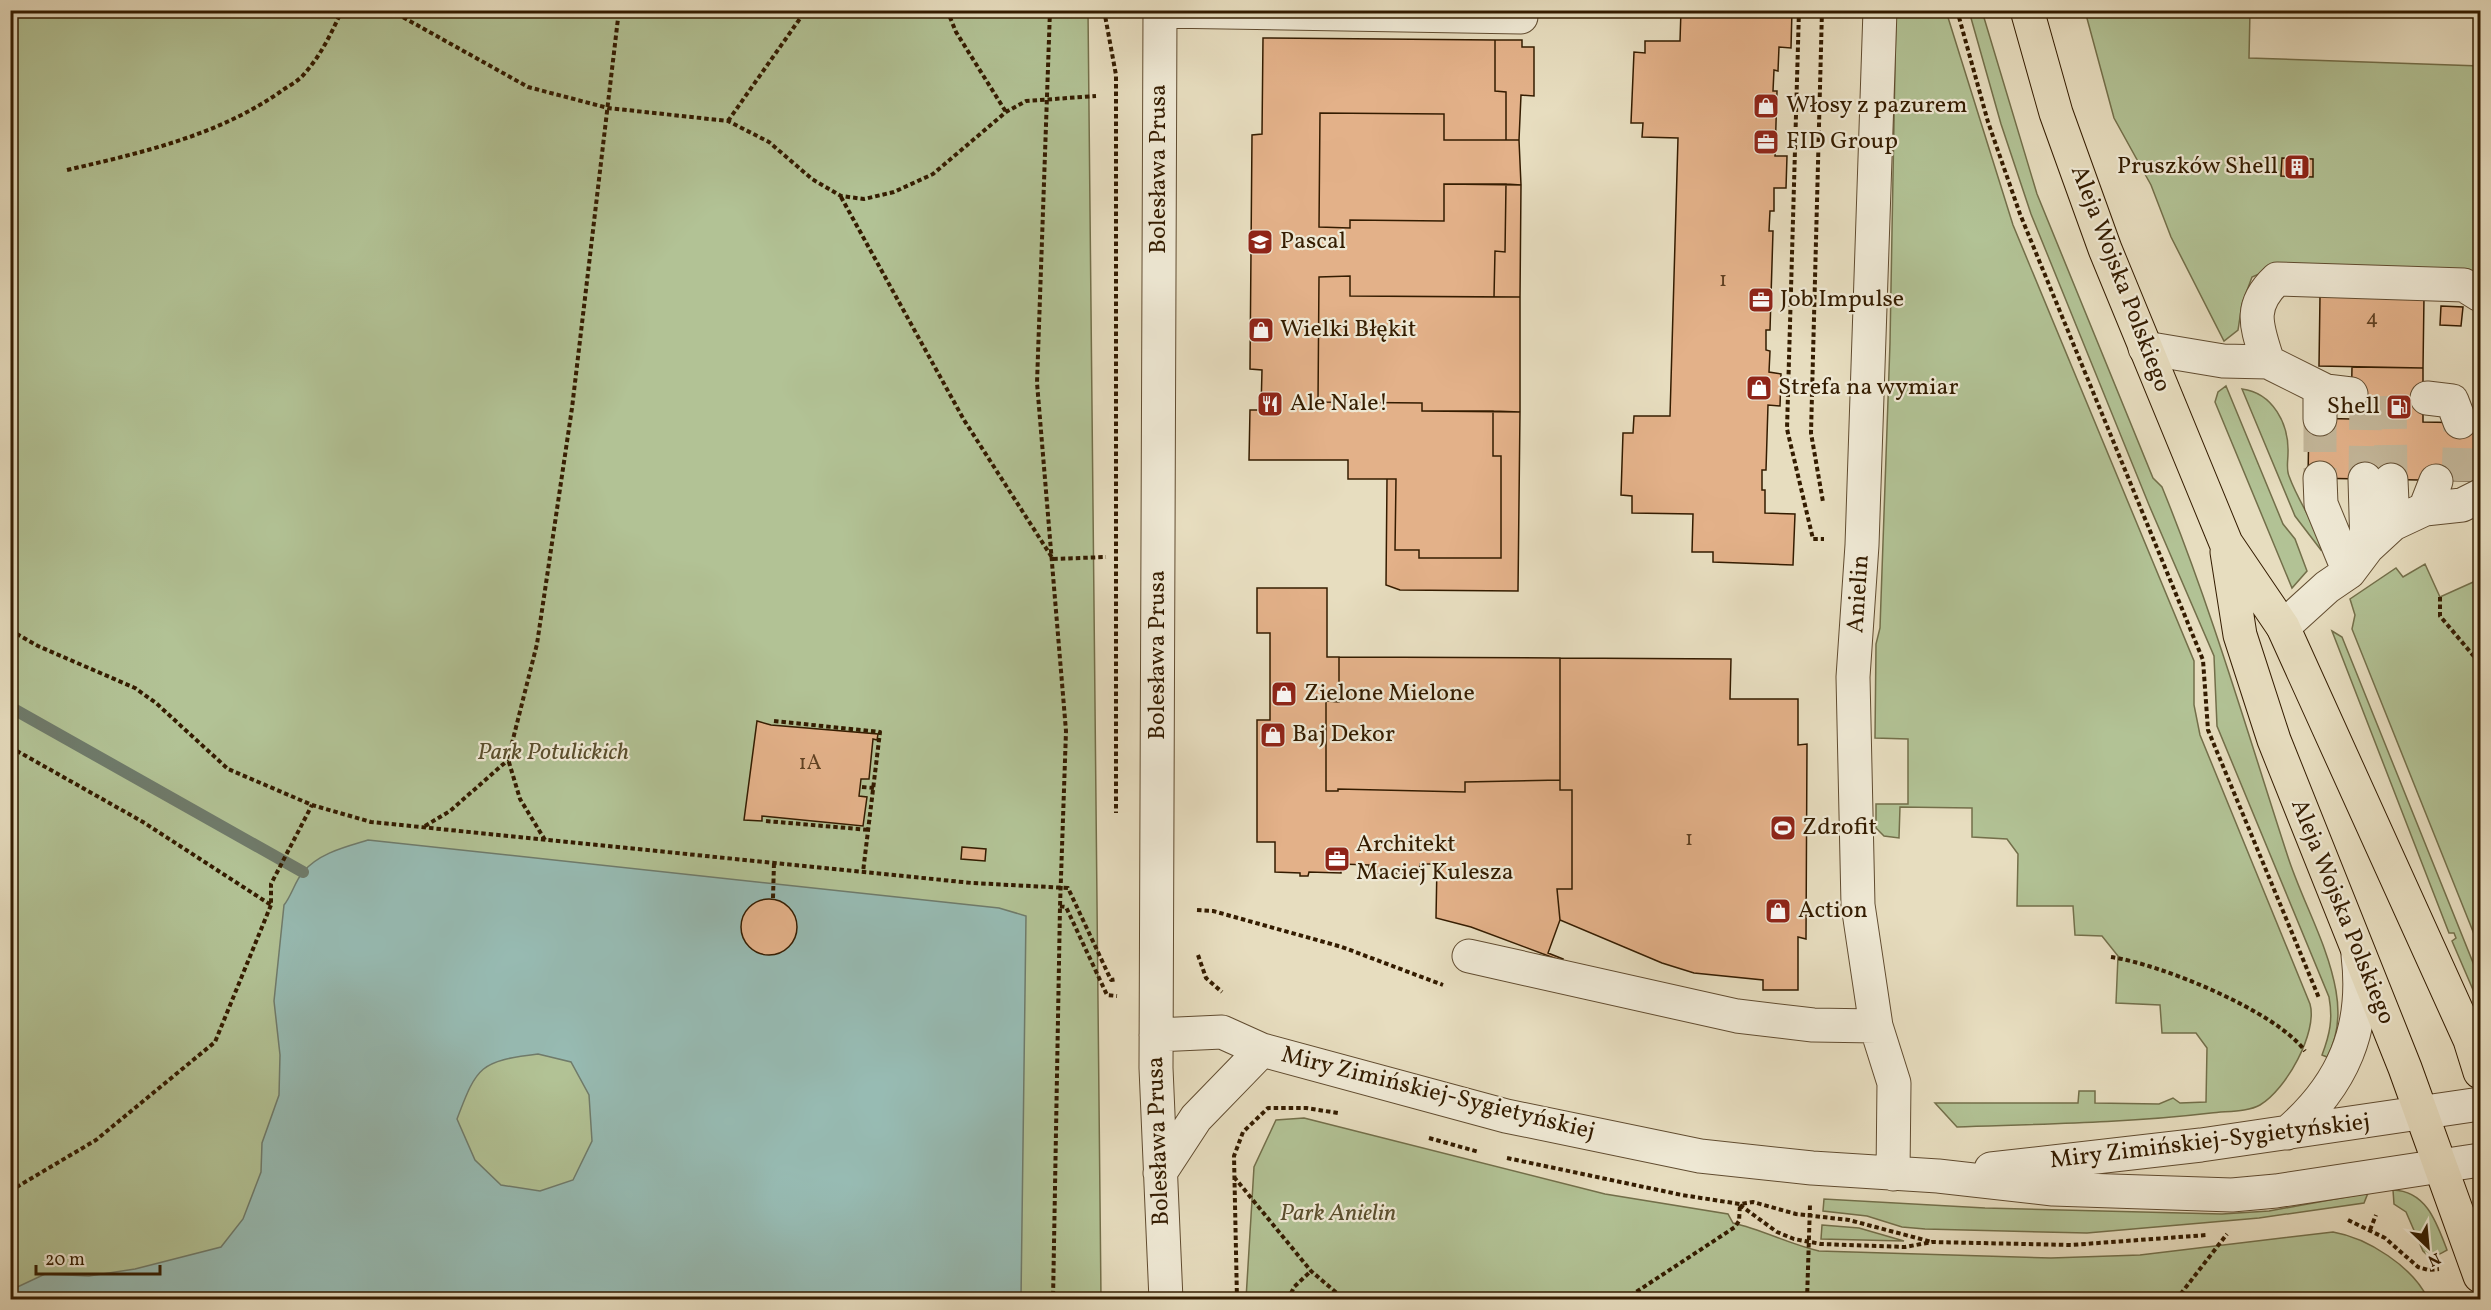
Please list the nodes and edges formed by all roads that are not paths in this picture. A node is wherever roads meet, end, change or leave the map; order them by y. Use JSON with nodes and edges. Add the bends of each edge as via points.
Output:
{"nodes":[{"id":1,"x":1880,"y":10,"type":"edge"},
{"id":2,"x":2027,"y":10,"type":"edge"},
{"id":3,"x":1160,"y":11,"type":"edge"},
{"id":4,"x":1521,"y":17,"type":"dead end"},
{"id":5,"x":2481,"y":295,"type":"edge"},
{"id":6,"x":2145,"y":348,"type":"junction"},
{"id":7,"x":2268,"y":362,"type":"junction"},
{"id":8,"x":2334,"y":403,"type":"dead end"},
{"id":9,"x":2354,"y":479,"type":"junction"},
{"id":10,"x":2449,"y":495,"type":"edge"},
{"id":11,"x":2393,"y":524,"type":"junction"},
{"id":12,"x":2226,"y":543,"type":"junction"},
{"id":13,"x":2358,"y":560,"type":"junction"},
{"id":14,"x":2283,"y":627,"type":"junction"},
{"id":15,"x":2357,"y":950,"type":"junction"},
{"id":16,"x":1469,"y":956,"type":"road end"},
{"id":17,"x":1876,"y":1026,"type":"junction"},
{"id":18,"x":1155,"y":1035,"type":"junction"},
{"id":19,"x":1262,"y":1050,"type":"junction"},
{"id":20,"x":2481,"y":1072,"type":"edge"},
{"id":21,"x":2481,"y":1104,"type":"edge"},
{"id":22,"x":2421,"y":1114,"type":"junction"},
{"id":23,"x":2287,"y":1133,"type":"junction"},
{"id":24,"x":2481,"y":1160,"type":"edge"},
{"id":25,"x":2440,"y":1166,"type":"junction"},
{"id":26,"x":1160,"y":1173,"type":"junction"},
{"id":27,"x":1893,"y":1174,"type":"junction"},
{"id":28,"x":1938,"y":1176,"type":"junction"},
{"id":29,"x":2481,"y":1276,"type":"edge"},
{"id":30,"x":1166,"y":1299,"type":"edge"}],
"edges":[{"from":1,"to":17,"type":"street","name":"Anielin","via":[[1862,539],[1853,677],[1858,906]]},
{"from":2,"to":6,"type":"main road","name":"Aleja Wojska Polskiego","via":[[2056,113]]},
{"from":3,"to":4,"type":"street"},
{"from":3,"to":18,"type":"street","name":"Bolesława Prusa"},
{"from":5,"to":7,"type":"street","via":[[2464,285],[2277,279],[2256,306],[2258,330]]},
{"from":6,"to":7,"type":"street","via":[[2223,361]]},
{"from":6,"to":12,"type":"main road","name":"Aleja Wojska Polskiego"},
{"from":7,"to":8,"type":"street"},
{"from":9,"to":11,"type":"street"},
{"from":9,"to":13,"type":"street"},
{"from":9,"to":13,"type":"street","via":[[2341,502],[2334,536]]},
{"from":10,"to":11,"type":"street"},
{"from":11,"to":13,"type":"street"},
{"from":12,"to":14,"type":"main road","name":"Aleja Wojska Polskiego"},
{"from":12,"to":15,"type":"main road","name":"Aleja Wojska Polskiego","via":[[2240,635],[2274,740]]},
{"from":13,"to":14,"type":"street"},
{"from":14,"to":20,"type":"main road","name":"Aleja Wojska Polskiego"},
{"from":15,"to":22,"type":"main road","name":"Aleja Wojska Polskiego"},
{"from":15,"to":23,"type":"street","via":[[2360,1002],[2348,1053],[2323,1098]]},
{"from":16,"to":17,"type":"street","via":[[1737,1016],[1813,1025]]},
{"from":17,"to":27,"type":"street","name":"Anielin","via":[[1894,1083]]},
{"from":18,"to":19,"type":"street","name":"Miry Zimińskiej-Sygietyńskiej","via":[[1222,1032]]},
{"from":18,"to":26,"type":"street","name":"Bolesława Prusa"},
{"from":19,"to":26,"type":"street","via":[[1196,1118]]},
{"from":19,"to":27,"type":"street","name":"Miry Zimińskiej-Sygietyńskiej","via":[[1506,1116],[1700,1156]]},
{"from":21,"to":22,"type":"street","name":"Miry Zimińskiej-Sygietyńskiej"},
{"from":22,"to":23,"type":"street","name":"Miry Zimińskiej-Sygietyńskiej"},
{"from":22,"to":25,"type":"main road","name":"Aleja Wojska Polskiego"},
{"from":23,"to":28,"type":"street","name":"Miry Zimińskiej-Sygietyńskiej"},
{"from":24,"to":25,"type":"street","name":"Miry Zimińskiej-Sygietyńskiej"},
{"from":25,"to":28,"type":"street","name":"Miry Zimińskiej-Sygietyńskiej","via":[[2232,1195],[2053,1189]]},
{"from":25,"to":29,"type":"main road","name":"Aleja Wojska Polskiego"},
{"from":26,"to":30,"type":"street","name":"Bolesława Prusa"},
{"from":27,"to":28,"type":"street","name":"Miry Zimińskiej-Sygietyńskiej"}]}
